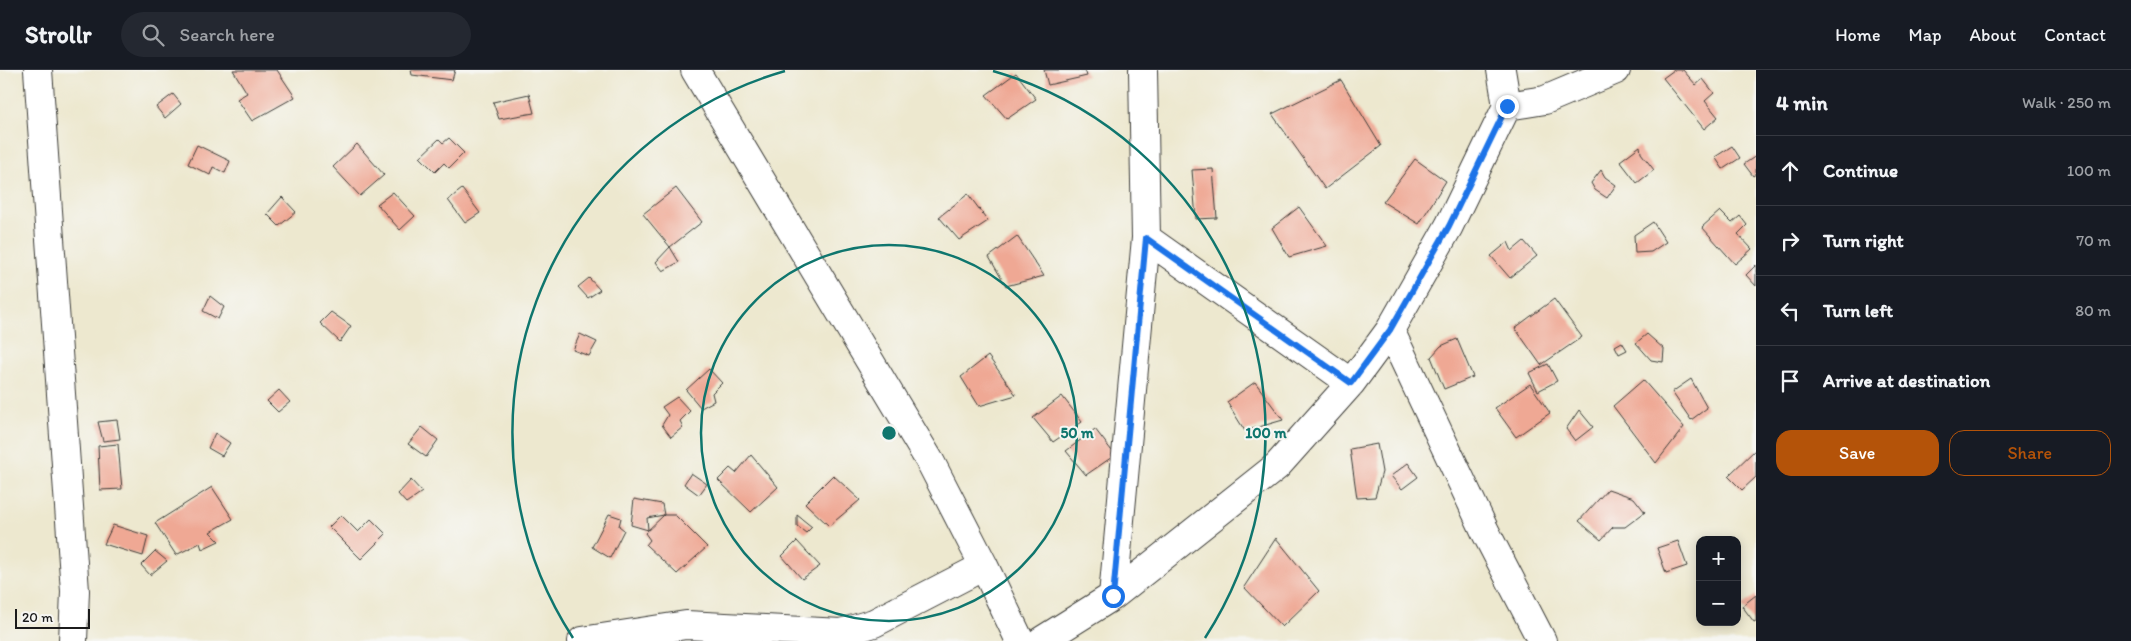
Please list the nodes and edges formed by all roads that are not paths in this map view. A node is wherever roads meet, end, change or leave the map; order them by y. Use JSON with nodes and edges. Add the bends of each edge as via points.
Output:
{"nodes":[{"id":1,"x":38,"y":70,"type":"edge"},
{"id":2,"x":695,"y":70,"type":"edge"},
{"id":3,"x":1142,"y":70,"type":"edge"},
{"id":4,"x":1501,"y":70,"type":"edge"},
{"id":5,"x":1616,"y":70,"type":"edge"},
{"id":6,"x":1507,"y":106,"type":"junction"},
{"id":7,"x":1146,"y":238,"type":"junction"},
{"id":8,"x":1390,"y":330,"type":"junction"},
{"id":9,"x":1351,"y":383,"type":"junction"},
{"id":10,"x":984,"y":566,"type":"junction"},
{"id":11,"x":1113,"y":596,"type":"junction"},
{"id":12,"x":685,"y":633,"type":"edge"},
{"id":13,"x":74,"y":640,"type":"edge"},
{"id":14,"x":582,"y":641,"type":"edge"},
{"id":15,"x":1020,"y":641,"type":"edge"},
{"id":16,"x":1041,"y":641,"type":"edge"},
{"id":17,"x":1542,"y":641,"type":"edge"}],
"edges":[{"from":1,"to":13,"type":"street","via":[[75,591]]},
{"from":2,"to":10,"type":"street","via":[[931,463]]},
{"from":3,"to":7,"type":"street"},
{"from":4,"to":6,"type":"street"},
{"from":5,"to":6,"type":"street","via":[[1545,100]]},
{"from":6,"to":8,"type":"street","via":[[1449,226]]},
{"from":7,"to":9,"type":"street"},
{"from":7,"to":11,"type":"street"},
{"from":8,"to":9,"type":"street"},
{"from":8,"to":17,"type":"street","via":[[1484,531]]},
{"from":9,"to":11,"type":"street","via":[[1277,466]]},
{"from":10,"to":12,"type":"street","via":[[874,623],[841,633]]},
{"from":10,"to":15,"type":"street"},
{"from":11,"to":16,"type":"street"},
{"from":12,"to":14,"type":"street"}]}
